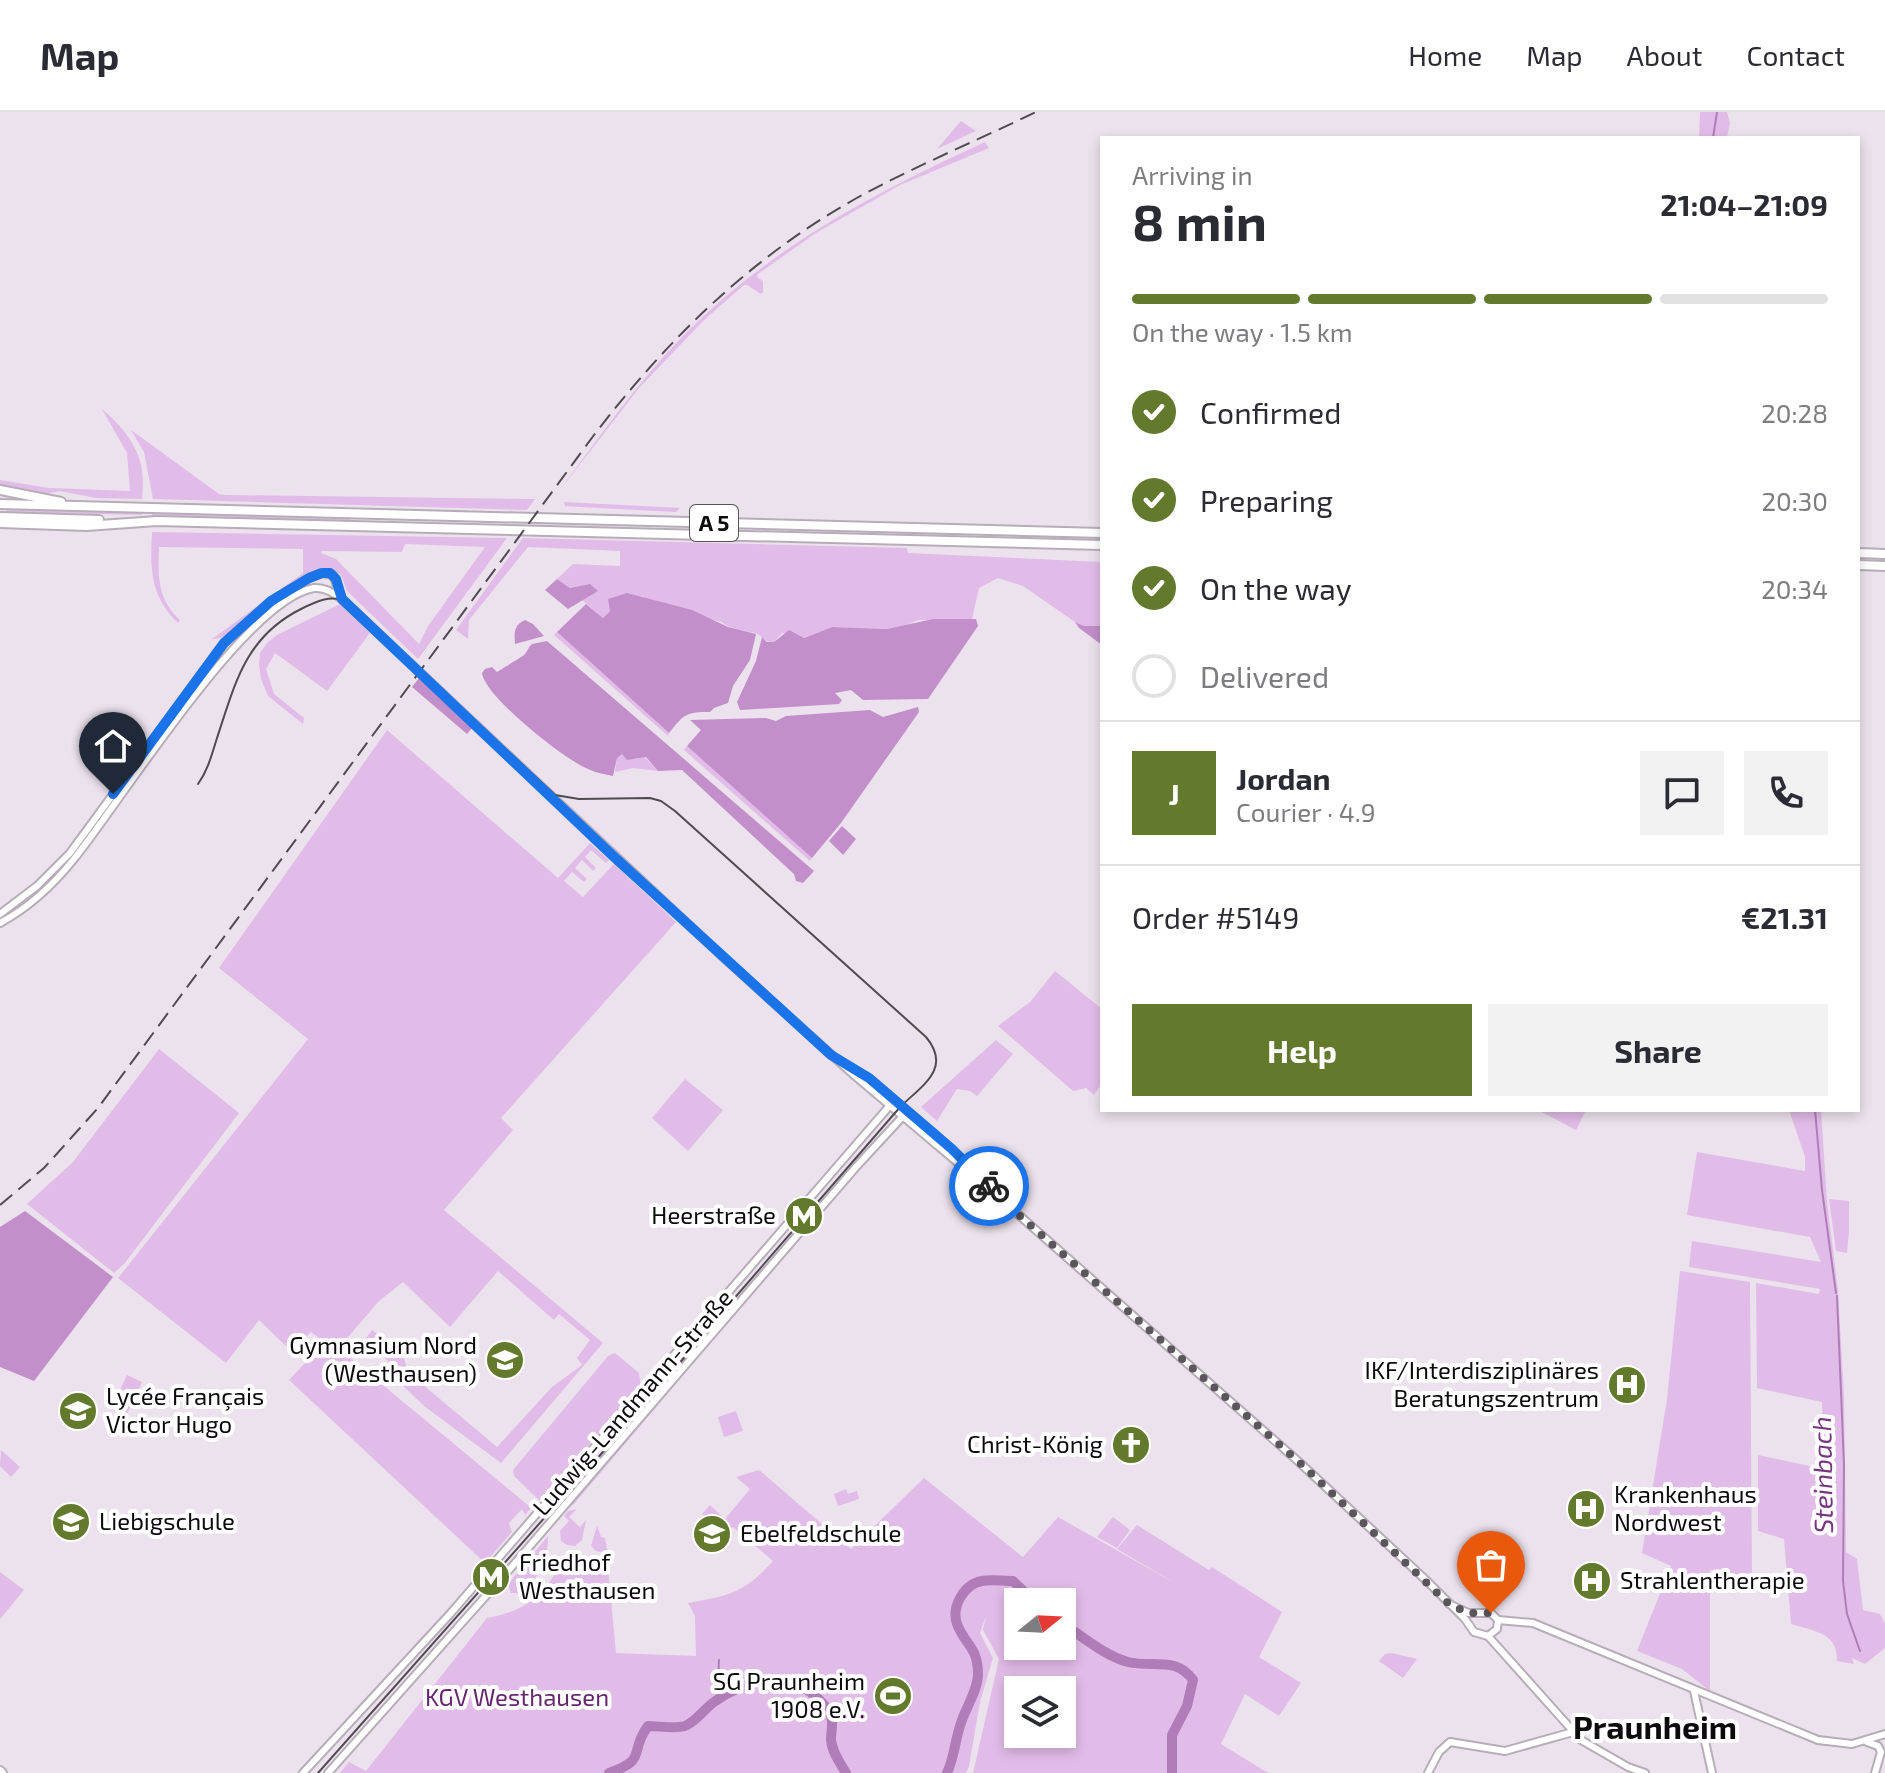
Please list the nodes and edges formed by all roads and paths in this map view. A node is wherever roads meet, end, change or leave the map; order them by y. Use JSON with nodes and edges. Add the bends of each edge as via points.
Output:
{"nodes":[{"id":1,"x":0,"y":490,"type":"edge"},
{"id":2,"x":0,"y":504,"type":"edge"},
{"id":3,"x":74,"y":506,"type":"junction"},
{"id":4,"x":0,"y":517,"type":"edge"},
{"id":5,"x":119,"y":522,"type":"junction"},
{"id":6,"x":0,"y":526,"type":"edge"},
{"id":7,"x":1100,"y":533,"type":"edge"},
{"id":8,"x":1100,"y":545,"type":"edge"},
{"id":9,"x":1860,"y":553,"type":"edge"},
{"id":10,"x":1885,"y":554,"type":"edge"},
{"id":11,"x":1860,"y":565,"type":"edge"},
{"id":12,"x":1885,"y":566,"type":"edge"},
{"id":13,"x":342,"y":599,"type":"junction"},
{"id":14,"x":0,"y":914,"type":"edge"},
{"id":15,"x":0,"y":923,"type":"edge"},
{"id":16,"x":892,"y":1103,"type":"junction"},
{"id":17,"x":905,"y":1114,"type":"junction"},
{"id":18,"x":1449,"y":1604,"type":"junction"},
{"id":19,"x":1475,"y":1614,"type":"junction"},
{"id":20,"x":1498,"y":1620,"type":"junction"},
{"id":21,"x":1471,"y":1627,"type":"junction"},
{"id":22,"x":1488,"y":1636,"type":"junction"},
{"id":23,"x":1693,"y":1690,"type":"junction"},
{"id":24,"x":1573,"y":1732,"type":"junction"},
{"id":25,"x":1885,"y":1734,"type":"edge"},
{"id":26,"x":1863,"y":1742,"type":"junction"},
{"id":27,"x":1885,"y":1764,"type":"edge"},
{"id":28,"x":303,"y":1773,"type":"edge"},
{"id":29,"x":328,"y":1773,"type":"edge"},
{"id":30,"x":1428,"y":1773,"type":"edge"},
{"id":31,"x":1645,"y":1773,"type":"edge"},
{"id":32,"x":1712,"y":1773,"type":"edge"},
{"id":33,"x":1875,"y":1773,"type":"edge"}],
"edges":[{"from":1,"to":3,"type":"highway"},
{"from":2,"to":3,"type":"highway","number":"A 5"},
{"from":3,"to":7,"type":"highway","number":"A 5"},
{"from":4,"to":5,"type":"highway","number":"A 5"},
{"from":5,"to":6,"type":"highway"},
{"from":5,"to":8,"type":"highway","number":"A 5"},
{"from":9,"to":10,"type":"highway"},
{"from":11,"to":12,"type":"highway"},
{"from":13,"to":14,"type":"main road","via":[[333,575],[322,573],[271,601],[243,624],[200,673],[70,853]]},
{"from":13,"to":15,"type":"main road","via":[[324,588],[311,589],[259,621],[219,665],[71,862],[32,901]]},
{"from":13,"to":16,"type":"main road","via":[[614,858]]},
{"from":16,"to":17,"type":"main road"},
{"from":16,"to":28,"type":"main road","name":"Ludwig-Landmann-Straße","via":[[544,1506]]},
{"from":17,"to":18,"type":"main road","via":[[1299,1462]]},
{"from":17,"to":29,"type":"main road","name":"Ludwig-Landmann-Straße"},
{"from":18,"to":19,"type":"main road"},
{"from":18,"to":21,"type":"main road"},
{"from":19,"to":20,"type":"main road","via":[[1487,1612]]},
{"from":19,"to":21,"type":"main road"},
{"from":20,"to":22,"type":"main road"},
{"from":20,"to":23,"type":"main road","via":[[1533,1623]]},
{"from":21,"to":22,"type":"main road"},
{"from":22,"to":24,"type":"main road"},
{"from":23,"to":26,"type":"main road","via":[[1818,1740]]},
{"from":23,"to":32,"type":"main road"},
{"from":24,"to":30,"type":"main road","via":[[1505,1751],[1450,1742]]},
{"from":24,"to":31,"type":"main road"},
{"from":25,"to":26,"type":"main road"},
{"from":26,"to":33,"type":"main road","via":[[1881,1752]]},
{"from":27,"to":33,"type":"main road"}]}
